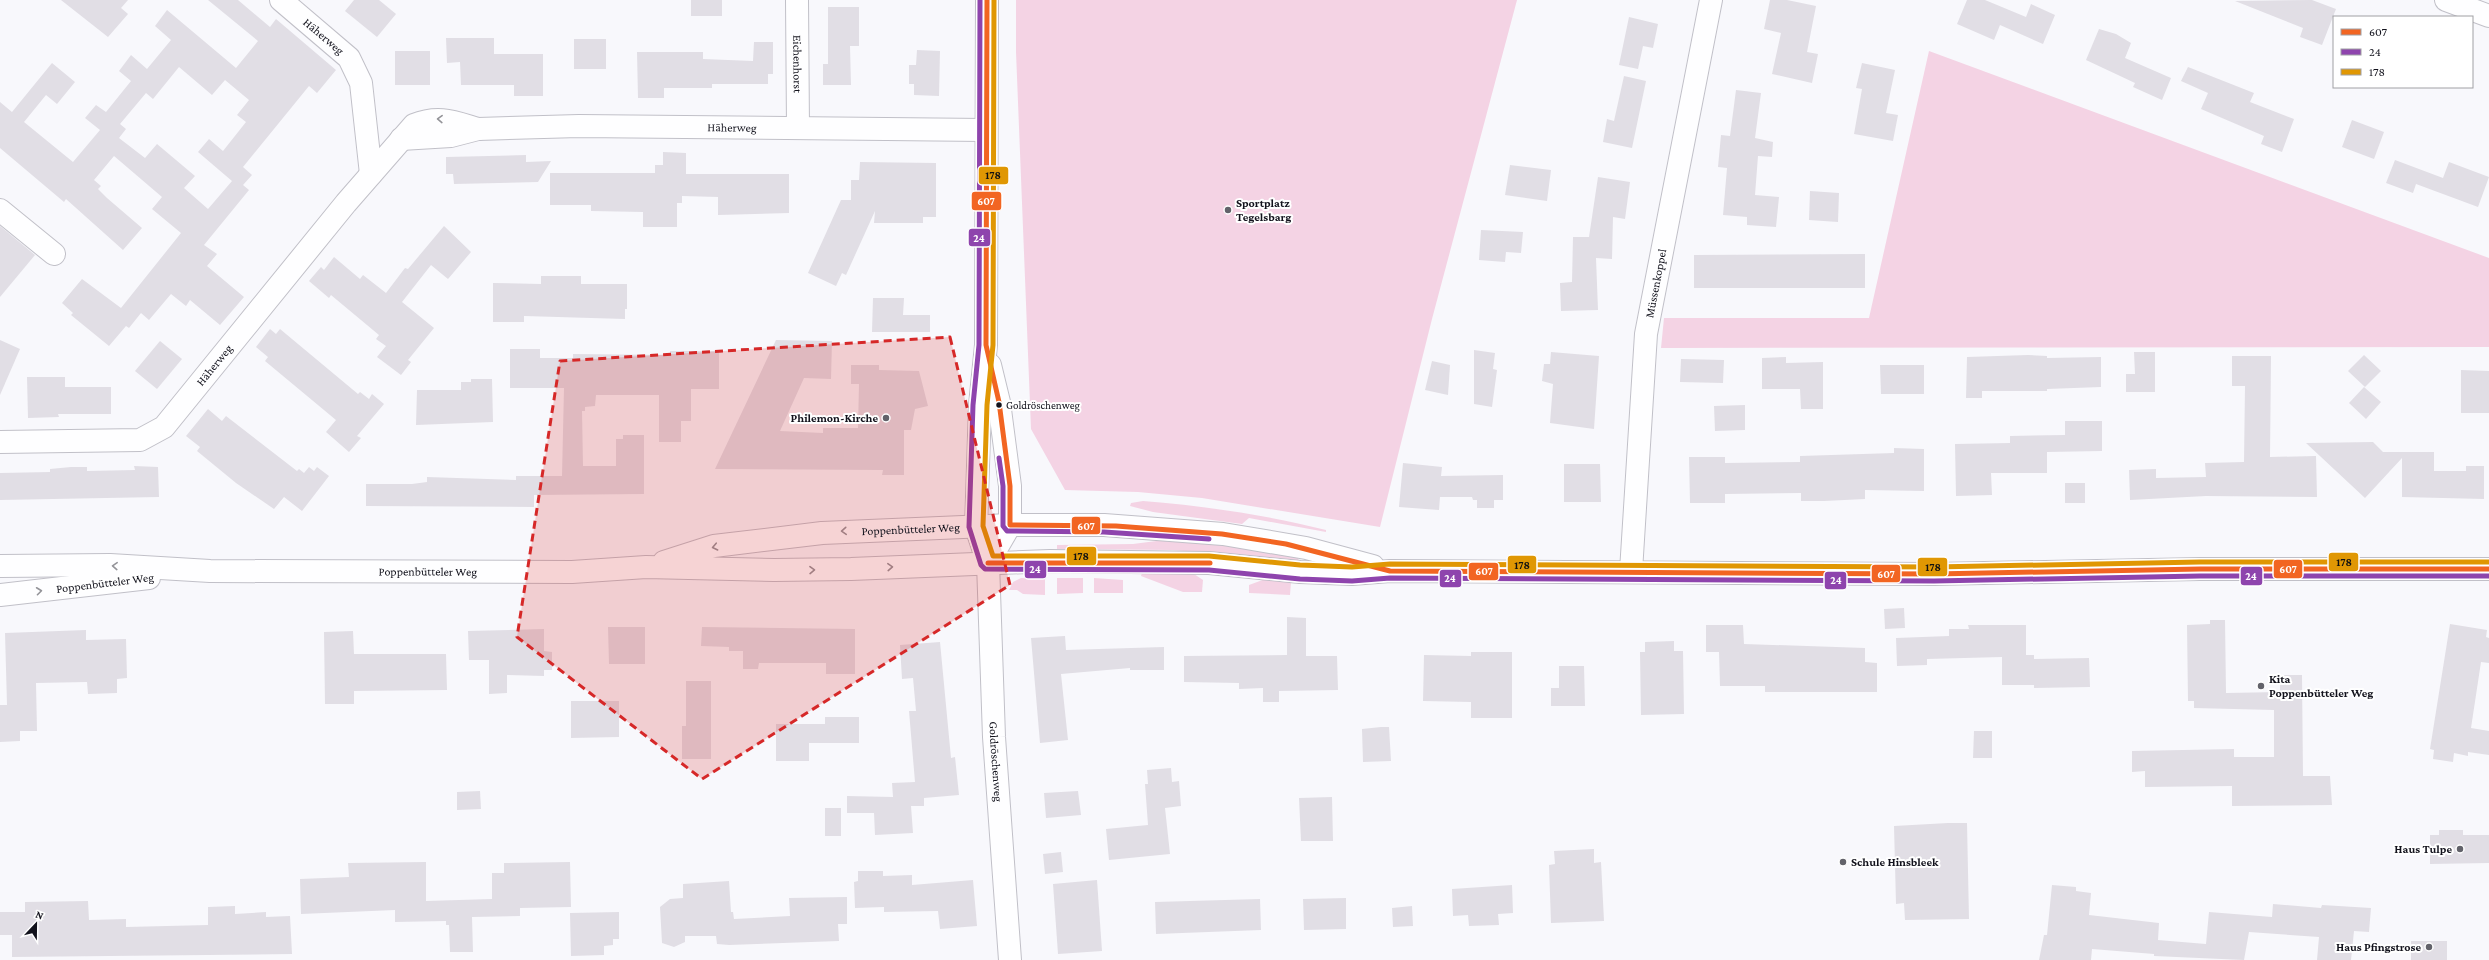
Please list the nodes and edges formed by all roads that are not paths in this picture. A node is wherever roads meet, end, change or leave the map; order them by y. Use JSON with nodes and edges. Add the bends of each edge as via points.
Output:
{"nodes":[{"id":1,"x":281,"y":0,"type":"edge"},
{"id":2,"x":797,"y":0,"type":"edge"},
{"id":3,"x":987,"y":0,"type":"edge"},
{"id":4,"x":1711,"y":0,"type":"edge"},
{"id":5,"x":2446,"y":0,"type":"edge"},
{"id":6,"x":2489,"y":16,"type":"edge"},
{"id":7,"x":798,"y":128,"type":"junction"},
{"id":8,"x":985,"y":130,"type":"junction"},
{"id":9,"x":370,"y":174,"type":"junction"},
{"id":10,"x":0,"y":210,"type":"edge"},
{"id":11,"x":54,"y":254,"type":"dead end"},
{"id":12,"x":986,"y":346,"type":"junction"},
{"id":13,"x":0,"y":442,"type":"edge"},
{"id":14,"x":1010,"y":525,"type":"junction"},
{"id":15,"x":976,"y":527,"type":"junction"},
{"id":16,"x":988,"y":562,"type":"junction"},
{"id":17,"x":0,"y":566,"type":"edge"},
{"id":18,"x":646,"y":567,"type":"junction"},
{"id":19,"x":2489,"y":569,"type":"edge"},
{"id":20,"x":210,"y":571,"type":"junction"},
{"id":21,"x":1390,"y":571,"type":"junction"},
{"id":22,"x":1631,"y":571,"type":"junction"},
{"id":23,"x":0,"y":595,"type":"edge"},
{"id":24,"x":1010,"y":960,"type":"edge"}],
"edges":[{"from":1,"to":9,"type":"main road","name":"Häherweg","via":[[349,58],[361,83]]},
{"from":2,"to":7,"type":"main road","name":"Eichenhorst"},
{"from":3,"to":8,"type":"main road"},
{"from":4,"to":22,"type":"main road","name":"Müssenkoppel","via":[[1646,334]]},
{"from":5,"to":6,"type":"main road"},
{"from":7,"to":8,"type":"main road","name":"Häherweg"},
{"from":7,"to":9,"type":"main road","name":"Häherweg","via":[[579,126],[478,129],[447,120],[428,119],[414,125]]},
{"from":8,"to":12,"type":"main road"},
{"from":9,"to":13,"type":"main road","name":"Häherweg","via":[[164,427],[140,440]]},
{"from":10,"to":11,"type":"main road"},
{"from":12,"to":14,"type":"main road","via":[[999,402],[1010,486]]},
{"from":12,"to":15,"type":"main road","via":[[980,404]]},
{"from":14,"to":15,"type":"main road","name":"Poppenbütteler Weg"},
{"from":14,"to":16,"type":"main road"},
{"from":14,"to":21,"type":"main road","name":"Poppenbütteler Weg","via":[[1104,524],[1223,534],[1306,548]]},
{"from":15,"to":16,"type":"main road","name":"Goldröschenweg"},
{"from":15,"to":18,"type":"main road","name":"Poppenbütteler Weg","one_way":true,"via":[[877,529],[762,540],[714,546]]},
{"from":18,"to":16,"type":"main road","name":"Poppenbütteler Weg","one_way":true,"via":[[789,570]]},
{"from":16,"to":21,"type":"main road","name":"Poppenbütteler Weg","via":[[1209,563],[1300,572],[1352,574]]},
{"from":16,"to":24,"type":"main road","name":"Goldröschenweg","via":[[994,737]]},
{"from":20,"to":17,"type":"main road","name":"Poppenbütteler Weg","one_way":true,"via":[[110,565]]},
{"from":18,"to":20,"type":"main road","name":"Poppenbütteler Weg","via":[[572,572]]},
{"from":19,"to":22,"type":"main road","name":"Poppenbütteler Weg","via":[[2200,569],[1934,574]]},
{"from":23,"to":20,"type":"main road","name":"Poppenbütteler Weg","one_way":true},
{"from":21,"to":22,"type":"main road","name":"Poppenbütteler Weg"}]}
